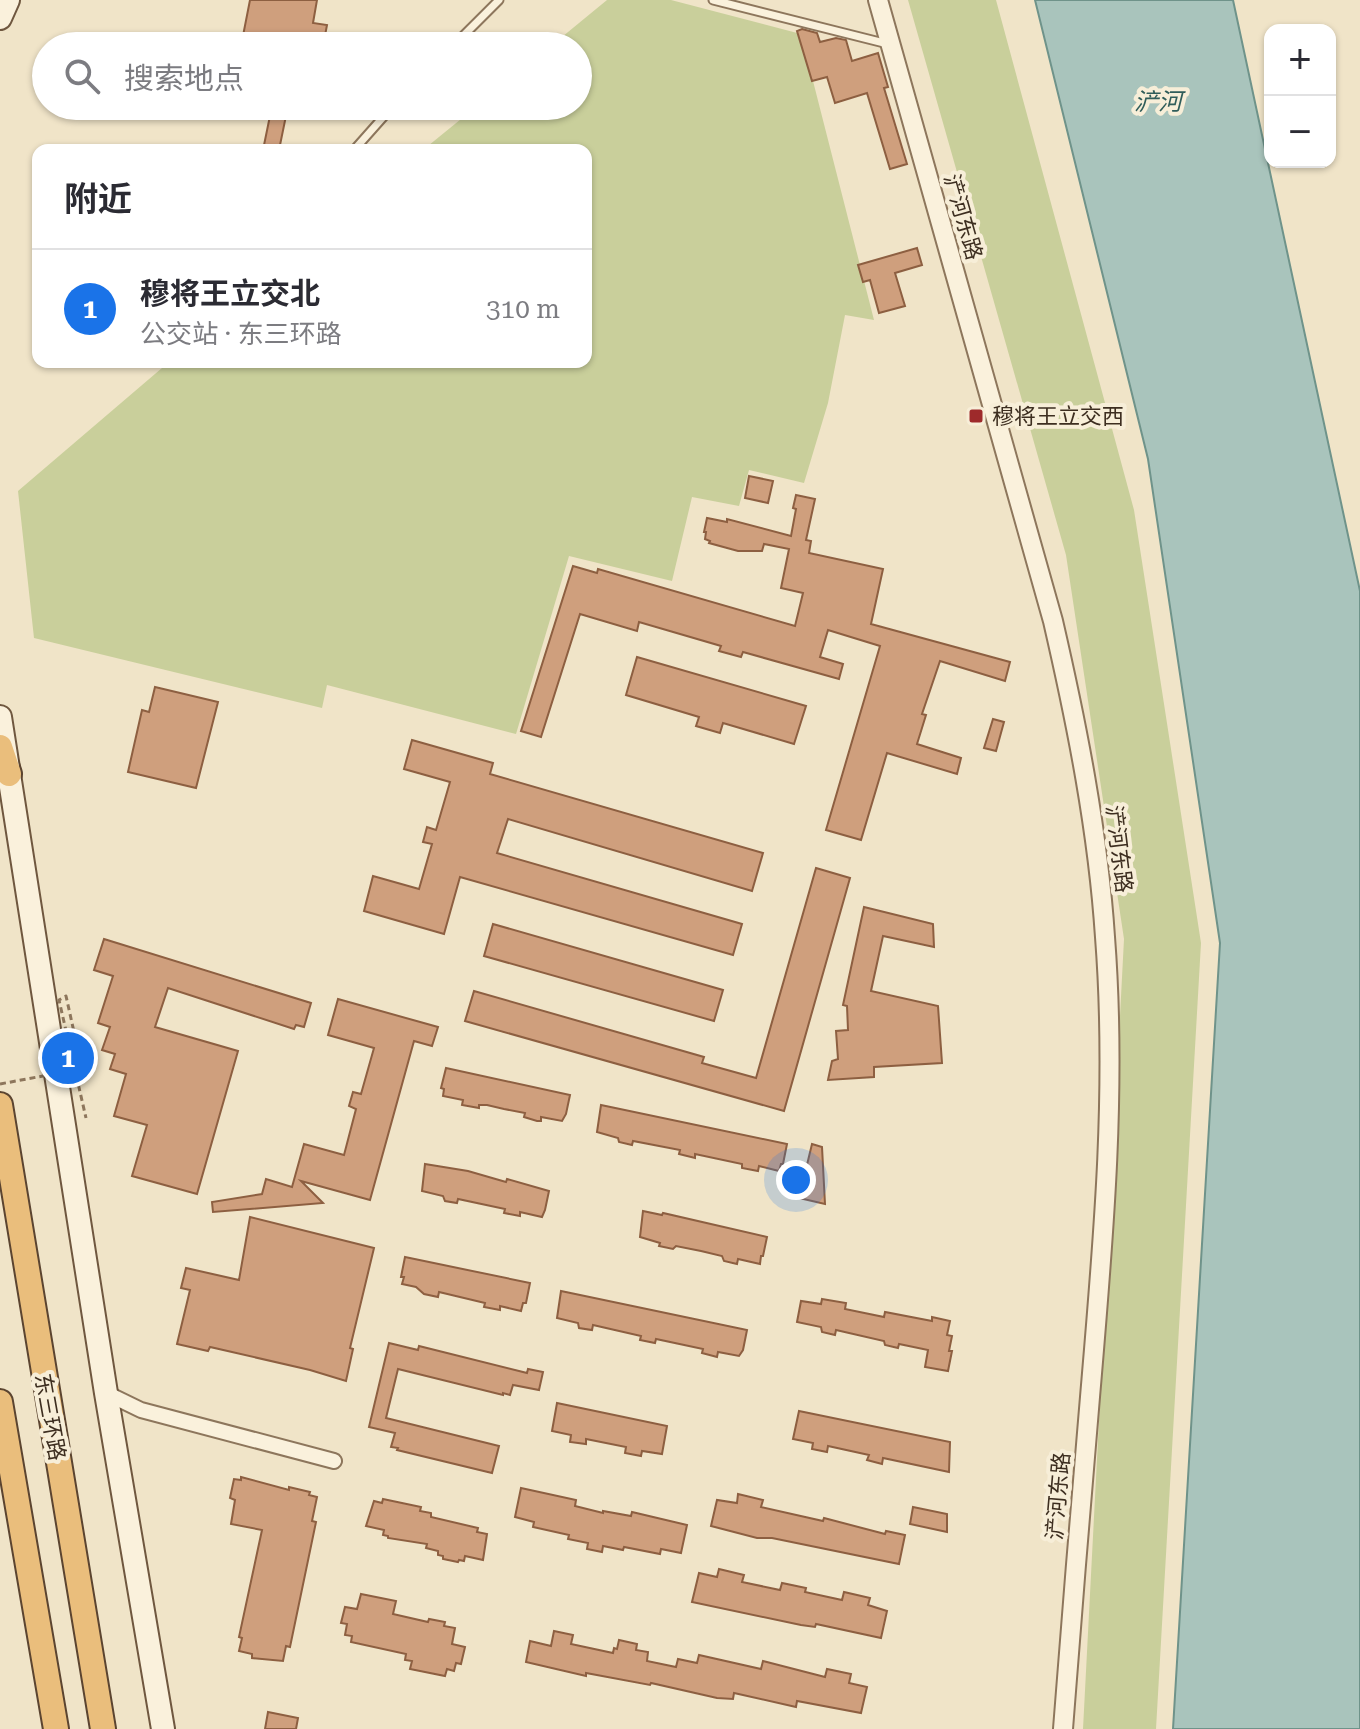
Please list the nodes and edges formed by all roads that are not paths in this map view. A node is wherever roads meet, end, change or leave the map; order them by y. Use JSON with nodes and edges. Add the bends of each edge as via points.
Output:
{"nodes":[{"id":1,"x":8,"y":0,"type":"edge"},
{"id":2,"x":499,"y":0,"type":"edge"},
{"id":3,"x":713,"y":0,"type":"edge"},
{"id":4,"x":878,"y":0,"type":"edge"},
{"id":5,"x":0,"y":18,"type":"edge"},
{"id":6,"x":467,"y":32,"type":"edge"},
{"id":7,"x":891,"y":45,"type":"junction"},
{"id":8,"x":381,"y":120,"type":"edge"},
{"id":9,"x":359,"y":144,"type":"edge"},
{"id":10,"x":0,"y":717,"type":"edge"},
{"id":11,"x":0,"y":747,"type":"edge"},
{"id":12,"x":9,"y":774,"type":"junction"},
{"id":13,"x":0,"y":1105,"type":"edge"},
{"id":14,"x":106,"y":1393,"type":"junction"},
{"id":15,"x":0,"y":1402,"type":"edge"},
{"id":16,"x":334,"y":1461,"type":"dead end"},
{"id":17,"x":56,"y":1729,"type":"edge"},
{"id":18,"x":103,"y":1729,"type":"edge"},
{"id":19,"x":163,"y":1729,"type":"edge"},
{"id":20,"x":1063,"y":1729,"type":"edge"}],
"edges":[{"from":1,"to":5,"type":"main road"},
{"from":2,"to":6,"type":"lane"},
{"from":3,"to":7,"type":"lane"},
{"from":4,"to":7,"type":"street","name":"浐河东路"},
{"from":7,"to":20,"type":"street","name":"浐河东路","via":[[1053,621],[1070,695],[1106,938],[1108,1137]]},
{"from":8,"to":9,"type":"lane"},
{"from":10,"to":12,"type":"main road"},
{"from":11,"to":12,"type":"highway"},
{"from":12,"to":14,"type":"main road"},
{"from":13,"to":18,"type":"highway","name":"东三环路"},
{"from":14,"to":16,"type":"street","via":[[141,1410]]},
{"from":14,"to":19,"type":"main road"},
{"from":15,"to":17,"type":"highway"}]}
